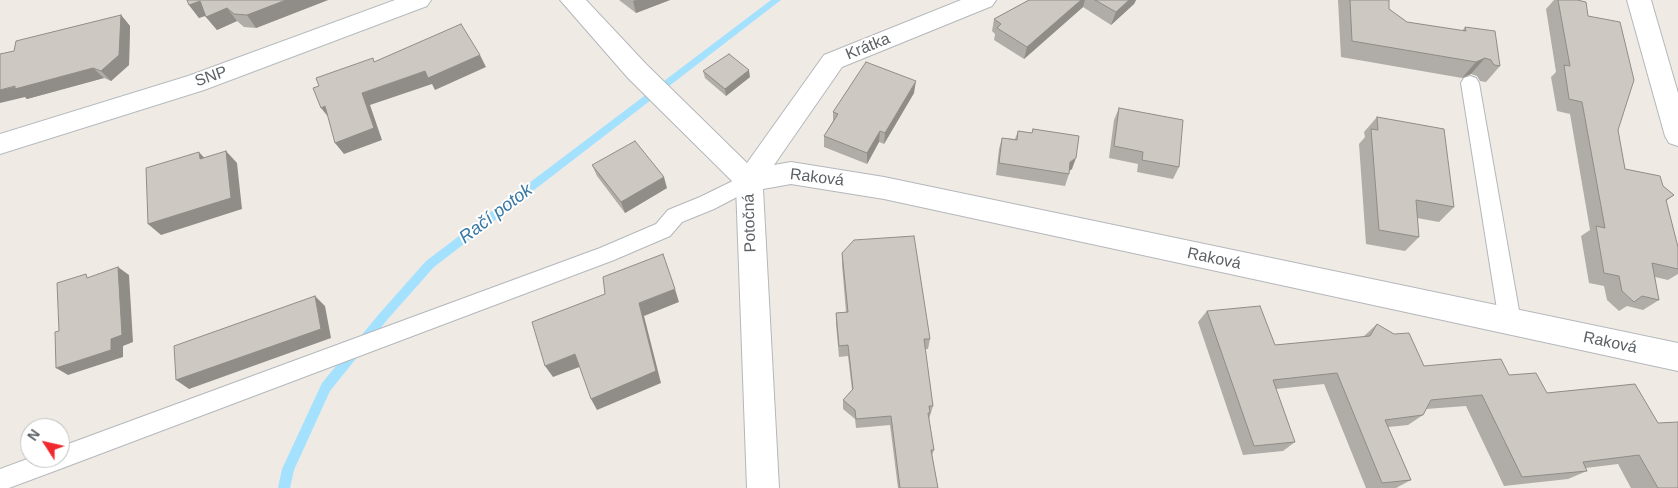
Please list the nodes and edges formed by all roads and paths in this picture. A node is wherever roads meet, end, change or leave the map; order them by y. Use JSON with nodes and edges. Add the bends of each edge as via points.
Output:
{"nodes":[{"id":1,"x":418,"y":0,"type":"edge"},
{"id":2,"x":572,"y":0,"type":"edge"},
{"id":3,"x":984,"y":0,"type":"edge"},
{"id":4,"x":1639,"y":0,"type":"edge"},
{"id":5,"x":1470,"y":83,"type":"dead end"},
{"id":6,"x":1678,"y":136,"type":"edge"},
{"id":7,"x":0,"y":144,"type":"edge"},
{"id":8,"x":749,"y":181,"type":"junction"},
{"id":9,"x":1510,"y":322,"type":"junction"},
{"id":10,"x":1678,"y":357,"type":"edge"},
{"id":11,"x":70,"y":454,"type":"edge"},
{"id":12,"x":32,"y":468,"type":"edge"},
{"id":13,"x":0,"y":480,"type":"edge"},
{"id":14,"x":763,"y":488,"type":"edge"}],
"edges":[{"from":1,"to":7,"type":"street","name":"SNP","via":[[195,84]]},
{"from":2,"to":8,"type":"street","name":"Potočná","via":[[637,71]]},
{"from":3,"to":8,"type":"street","name":"Krátka","via":[[833,61]]},
{"from":4,"to":6,"type":"street"},
{"from":5,"to":9,"type":"lane"},
{"from":8,"to":9,"type":"street","name":"Raková","via":[[791,172],[884,188]]},
{"from":8,"to":11,"type":"lane","via":[[675,216],[663,230],[607,254]]},
{"from":8,"to":14,"type":"street","name":"Potočná"},
{"from":9,"to":10,"type":"street","name":"Raková"},
{"from":12,"to":13,"type":"lane"}]}
